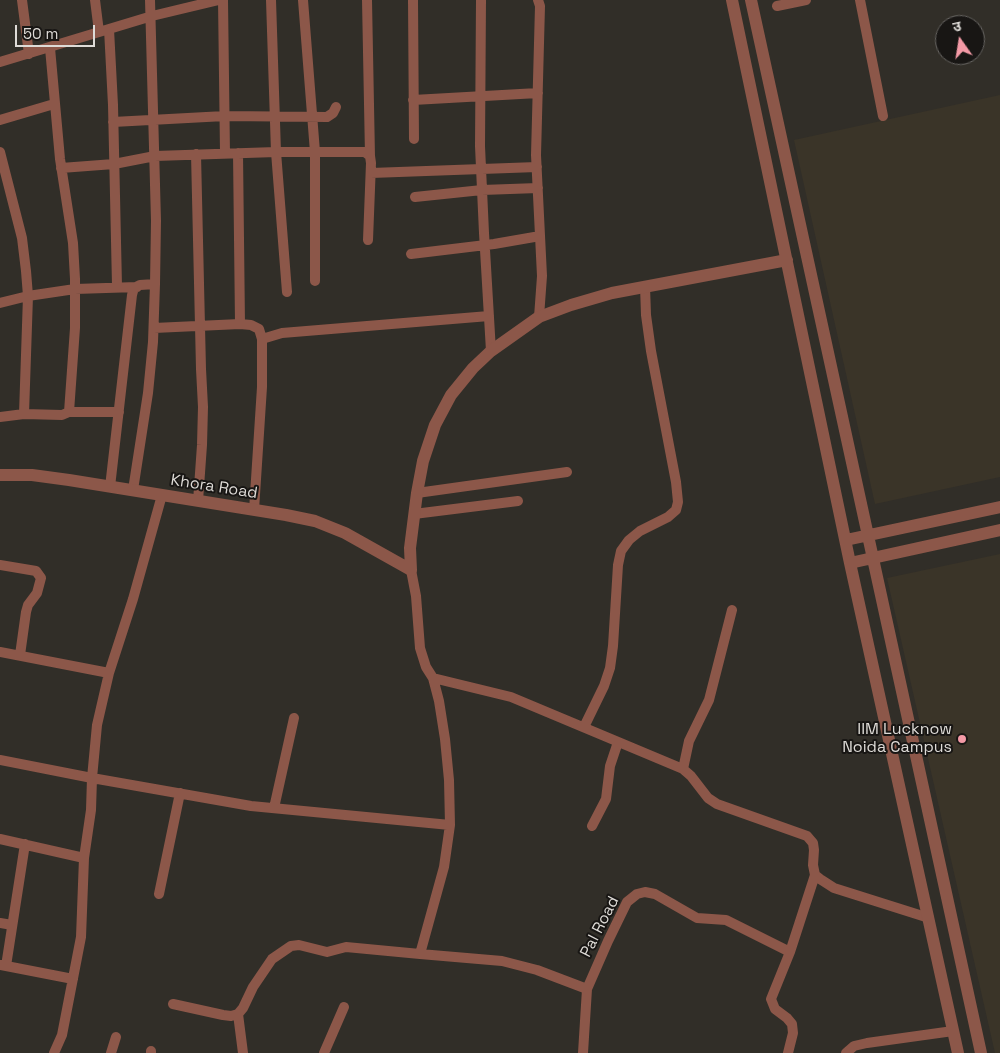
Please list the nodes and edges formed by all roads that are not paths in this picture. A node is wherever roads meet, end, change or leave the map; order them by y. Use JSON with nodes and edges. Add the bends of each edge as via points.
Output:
{"nodes":[{"id":1,"x":22,"y":0,"type":"edge"},
{"id":2,"x":96,"y":0,"type":"edge"},
{"id":3,"x":150,"y":0,"type":"edge"},
{"id":4,"x":221,"y":0,"type":"edge"},
{"id":5,"x":270,"y":0,"type":"edge"},
{"id":6,"x":303,"y":0,"type":"edge"},
{"id":7,"x":368,"y":0,"type":"edge"},
{"id":8,"x":413,"y":0,"type":"edge"},
{"id":9,"x":481,"y":0,"type":"edge"},
{"id":10,"x":538,"y":0,"type":"edge"},
{"id":11,"x":732,"y":0,"type":"edge"},
{"id":12,"x":751,"y":0,"type":"edge"},
{"id":13,"x":806,"y":0,"type":"edge"},
{"id":14,"x":860,"y":0,"type":"edge"},
{"id":15,"x":777,"y":6,"type":"dead end"},
{"id":16,"x":152,"y":16,"type":"junction"},
{"id":17,"x":104,"y":30,"type":"junction"},
{"id":18,"x":50,"y":48,"type":"junction"},
{"id":19,"x":29,"y":54,"type":"junction"},
{"id":20,"x":0,"y":62,"type":"edge"},
{"id":21,"x":538,"y":93,"type":"junction"},
{"id":22,"x":480,"y":96,"type":"junction"},
{"id":23,"x":413,"y":100,"type":"junction"},
{"id":24,"x":54,"y":104,"type":"junction"},
{"id":25,"x":336,"y":107,"type":"dead end"},
{"id":26,"x":224,"y":116,"type":"junction"},
{"id":27,"x":883,"y":116,"type":"dead end"},
{"id":28,"x":312,"y":117,"type":"junction"},
{"id":29,"x":275,"y":118,"type":"junction"},
{"id":30,"x":0,"y":120,"type":"edge"},
{"id":31,"x":154,"y":121,"type":"junction"},
{"id":32,"x":113,"y":122,"type":"junction"},
{"id":33,"x":414,"y":139,"type":"dead end"},
{"id":34,"x":0,"y":152,"type":"edge"},
{"id":35,"x":276,"y":152,"type":"junction"},
{"id":36,"x":315,"y":152,"type":"junction"},
{"id":37,"x":225,"y":153,"type":"junction"},
{"id":38,"x":238,"y":153,"type":"junction"},
{"id":39,"x":196,"y":154,"type":"junction"},
{"id":40,"x":154,"y":156,"type":"junction"},
{"id":41,"x":370,"y":156,"type":"junction"},
{"id":42,"x":114,"y":164,"type":"junction"},
{"id":43,"x":537,"y":167,"type":"junction"},
{"id":44,"x":61,"y":168,"type":"junction"},
{"id":45,"x":481,"y":168,"type":"junction"},
{"id":46,"x":371,"y":173,"type":"junction"},
{"id":47,"x":538,"y":188,"type":"junction"},
{"id":48,"x":482,"y":190,"type":"junction"},
{"id":49,"x":415,"y":198,"type":"dead end"},
{"id":50,"x":540,"y":236,"type":"junction"},
{"id":51,"x":368,"y":240,"type":"dead end"},
{"id":52,"x":484,"y":245,"type":"junction"},
{"id":53,"x":411,"y":254,"type":"dead end"},
{"id":54,"x":787,"y":260,"type":"junction"},
{"id":55,"x":315,"y":281,"type":"dead end"},
{"id":56,"x":155,"y":284,"type":"junction"},
{"id":57,"x":117,"y":286,"type":"junction"},
{"id":58,"x":645,"y":286,"type":"junction"},
{"id":59,"x":137,"y":287,"type":"junction"},
{"id":60,"x":75,"y":289,"type":"junction"},
{"id":61,"x":288,"y":292,"type":"dead end"},
{"id":62,"x":28,"y":296,"type":"junction"},
{"id":63,"x":0,"y":303,"type":"edge"},
{"id":64,"x":489,"y":316,"type":"junction"},
{"id":65,"x":539,"y":317,"type":"junction"},
{"id":66,"x":240,"y":324,"type":"junction"},
{"id":67,"x":200,"y":326,"type":"junction"},
{"id":68,"x":154,"y":328,"type":"junction"},
{"id":69,"x":262,"y":339,"type":"junction"},
{"id":70,"x":491,"y":351,"type":"junction"},
{"id":71,"x":69,"y":412,"type":"junction"},
{"id":72,"x":119,"y":412,"type":"junction"},
{"id":73,"x":24,"y":414,"type":"junction"},
{"id":74,"x":0,"y":417,"type":"edge"},
{"id":75,"x":567,"y":472,"type":"dead end"},
{"id":76,"x":0,"y":475,"type":"edge"},
{"id":77,"x":110,"y":487,"type":"junction"},
{"id":78,"x":133,"y":490,"type":"junction"},
{"id":79,"x":417,"y":493,"type":"junction"},
{"id":80,"x":162,"y":495,"type":"junction"},
{"id":81,"x":198,"y":501,"type":"junction"},
{"id":82,"x":518,"y":501,"type":"dead end"},
{"id":83,"x":1000,"y":508,"type":"edge"},
{"id":84,"x":254,"y":510,"type":"junction"},
{"id":85,"x":414,"y":514,"type":"junction"},
{"id":86,"x":1000,"y":530,"type":"edge"},
{"id":87,"x":868,"y":535,"type":"junction"},
{"id":88,"x":846,"y":540,"type":"junction"},
{"id":89,"x":873,"y":558,"type":"junction"},
{"id":90,"x":850,"y":563,"type":"junction"},
{"id":91,"x":0,"y":565,"type":"edge"},
{"id":92,"x":411,"y":570,"type":"junction"},
{"id":93,"x":732,"y":610,"type":"dead end"},
{"id":94,"x":0,"y":652,"type":"edge"},
{"id":95,"x":20,"y":655,"type":"junction"},
{"id":96,"x":109,"y":673,"type":"junction"},
{"id":97,"x":433,"y":678,"type":"junction"},
{"id":98,"x":294,"y":718,"type":"dead end"},
{"id":99,"x":584,"y":728,"type":"junction"},
{"id":100,"x":618,"y":742,"type":"junction"},
{"id":101,"x":0,"y":760,"type":"edge"},
{"id":102,"x":682,"y":769,"type":"junction"},
{"id":103,"x":92,"y":778,"type":"junction"},
{"id":104,"x":180,"y":793,"type":"junction"},
{"id":105,"x":274,"y":808,"type":"junction"},
{"id":106,"x":450,"y":825,"type":"junction"},
{"id":107,"x":592,"y":826,"type":"dead end"},
{"id":108,"x":0,"y":839,"type":"edge"},
{"id":109,"x":26,"y":844,"type":"junction"},
{"id":110,"x":84,"y":858,"type":"junction"},
{"id":111,"x":815,"y":876,"type":"junction"},
{"id":112,"x":158,"y":894,"type":"dead end"},
{"id":113,"x":950,"y":914,"type":"junction"},
{"id":114,"x":929,"y":918,"type":"junction"},
{"id":115,"x":0,"y":923,"type":"edge"},
{"id":116,"x":12,"y":925,"type":"junction"},
{"id":117,"x":790,"y":952,"type":"junction"},
{"id":118,"x":420,"y":954,"type":"junction"},
{"id":119,"x":3,"y":966,"type":"edge"},
{"id":120,"x":73,"y":979,"type":"junction"},
{"id":121,"x":587,"y":989,"type":"junction"},
{"id":122,"x":173,"y":1004,"type":"dead end"},
{"id":123,"x":344,"y":1007,"type":"dead end"},
{"id":124,"x":238,"y":1014,"type":"junction"},
{"id":125,"x":954,"y":1031,"type":"junction"},
{"id":126,"x":116,"y":1037,"type":"dead end"},
{"id":127,"x":54,"y":1053,"type":"edge"},
{"id":128,"x":111,"y":1053,"type":"edge"},
{"id":129,"x":243,"y":1053,"type":"edge"},
{"id":130,"x":324,"y":1053,"type":"edge"},
{"id":131,"x":583,"y":1053,"type":"edge"},
{"id":132,"x":788,"y":1053,"type":"edge"},
{"id":133,"x":846,"y":1053,"type":"edge"},
{"id":134,"x":958,"y":1053,"type":"edge"},
{"id":135,"x":981,"y":1053,"type":"edge"}],
"edges":[{"from":1,"to":19,"type":"street"},
{"from":2,"to":17,"type":"street"},
{"from":3,"to":16,"type":"street"},
{"from":4,"to":16,"type":"street"},
{"from":4,"to":26,"type":"street"},
{"from":5,"to":29,"type":"street"},
{"from":6,"to":28,"type":"street"},
{"from":7,"to":41,"type":"street"},
{"from":8,"to":23,"type":"street"},
{"from":9,"to":22,"type":"street"},
{"from":10,"to":21,"type":"street"},
{"from":11,"to":54,"type":"street"},
{"from":12,"to":87,"type":"street"},
{"from":13,"to":15,"type":"street"},
{"from":14,"to":27,"type":"street"},
{"from":16,"to":17,"type":"street"},
{"from":16,"to":31,"type":"street"},
{"from":17,"to":18,"type":"street"},
{"from":17,"to":32,"type":"street"},
{"from":18,"to":19,"type":"street"},
{"from":18,"to":24,"type":"street"},
{"from":19,"to":20,"type":"street"},
{"from":21,"to":22,"type":"street"},
{"from":21,"to":43,"type":"street"},
{"from":22,"to":23,"type":"street"},
{"from":22,"to":45,"type":"street"},
{"from":23,"to":33,"type":"street"},
{"from":24,"to":30,"type":"street"},
{"from":24,"to":44,"type":"street"},
{"from":25,"to":28,"type":"street","via":[[326,117]]},
{"from":26,"to":29,"type":"street"},
{"from":26,"to":31,"type":"street"},
{"from":26,"to":37,"type":"street"},
{"from":28,"to":29,"type":"street"},
{"from":28,"to":36,"type":"street"},
{"from":29,"to":35,"type":"street"},
{"from":31,"to":32,"type":"street"},
{"from":31,"to":40,"type":"street"},
{"from":32,"to":42,"type":"street"},
{"from":34,"to":62,"type":"street","via":[[22,238]]},
{"from":35,"to":36,"type":"street"},
{"from":35,"to":38,"type":"street"},
{"from":35,"to":61,"type":"street"},
{"from":36,"to":41,"type":"street","via":[[365,152]]},
{"from":36,"to":55,"type":"street"},
{"from":37,"to":38,"type":"street"},
{"from":37,"to":39,"type":"street"},
{"from":38,"to":66,"type":"street"},
{"from":39,"to":40,"type":"street"},
{"from":39,"to":67,"type":"street"},
{"from":40,"to":42,"type":"street"},
{"from":40,"to":56,"type":"street"},
{"from":41,"to":46,"type":"street"},
{"from":42,"to":44,"type":"street"},
{"from":42,"to":57,"type":"street"},
{"from":43,"to":45,"type":"street"},
{"from":43,"to":47,"type":"street"},
{"from":44,"to":60,"type":"street","via":[[73,243]]},
{"from":45,"to":46,"type":"street"},
{"from":45,"to":48,"type":"street"},
{"from":46,"to":51,"type":"street"},
{"from":47,"to":48,"type":"street"},
{"from":47,"to":50,"type":"street"},
{"from":48,"to":49,"type":"street"},
{"from":48,"to":52,"type":"street"},
{"from":50,"to":52,"type":"street"},
{"from":50,"to":65,"type":"street"},
{"from":52,"to":53,"type":"street"},
{"from":52,"to":64,"type":"street"},
{"from":54,"to":58,"type":"street"},
{"from":54,"to":88,"type":"street"},
{"from":56,"to":59,"type":"street"},
{"from":56,"to":68,"type":"street"},
{"from":57,"to":59,"type":"street"},
{"from":57,"to":60,"type":"street"},
{"from":58,"to":65,"type":"street","via":[[612,293]]},
{"from":58,"to":99,"type":"street","via":[[651,350],[678,502],[676,510],[668,517],[640,530],[621,551],[610,668]]},
{"from":59,"to":72,"type":"street","via":[[132,295]]},
{"from":60,"to":62,"type":"street"},
{"from":60,"to":71,"type":"street"},
{"from":62,"to":63,"type":"street"},
{"from":62,"to":73,"type":"street"},
{"from":64,"to":69,"type":"street","via":[[282,333]]},
{"from":64,"to":70,"type":"street"},
{"from":65,"to":70,"type":"street"},
{"from":66,"to":67,"type":"street"},
{"from":66,"to":69,"type":"street","via":[[259,329]]},
{"from":67,"to":68,"type":"street"},
{"from":67,"to":81,"type":"street","via":[[203,407]]},
{"from":68,"to":78,"type":"street"},
{"from":69,"to":84,"type":"street"},
{"from":70,"to":79,"type":"street","via":[[451,395],[435,425],[422,460]]},
{"from":71,"to":72,"type":"street"},
{"from":71,"to":73,"type":"street"},
{"from":72,"to":77,"type":"street"},
{"from":73,"to":74,"type":"street"},
{"from":75,"to":79,"type":"street"},
{"from":76,"to":77,"type":"street","name":"Khora Road","via":[[32,475]]},
{"from":77,"to":78,"type":"street","name":"Khora Road"},
{"from":78,"to":80,"type":"street","name":"Khora Road"},
{"from":79,"to":85,"type":"street"},
{"from":80,"to":81,"type":"street","name":"Khora Road"},
{"from":80,"to":96,"type":"street","via":[[134,599]]},
{"from":81,"to":84,"type":"street","name":"Khora Road"},
{"from":82,"to":85,"type":"street"},
{"from":83,"to":87,"type":"street"},
{"from":84,"to":92,"type":"street","name":"Khora Road","via":[[315,521],[345,533]]},
{"from":85,"to":92,"type":"street"},
{"from":86,"to":89,"type":"street"},
{"from":87,"to":88,"type":"street"},
{"from":87,"to":89,"type":"street"},
{"from":88,"to":90,"type":"street"},
{"from":89,"to":90,"type":"street"},
{"from":89,"to":113,"type":"street"},
{"from":90,"to":114,"type":"street"},
{"from":91,"to":95,"type":"street","via":[[36,571],[41,578],[26,612]]},
{"from":92,"to":97,"type":"street","via":[[420,648]]},
{"from":93,"to":102,"type":"street","via":[[709,700],[689,741]]},
{"from":94,"to":95,"type":"street"},
{"from":95,"to":96,"type":"street"},
{"from":96,"to":103,"type":"street","via":[[97,725]]},
{"from":97,"to":99,"type":"street","via":[[511,697]]},
{"from":97,"to":106,"type":"street","via":[[445,739]]},
{"from":98,"to":105,"type":"street"},
{"from":99,"to":100,"type":"street"},
{"from":100,"to":102,"type":"street"},
{"from":100,"to":107,"type":"street","via":[[610,766],[606,799]]},
{"from":101,"to":103,"type":"street"},
{"from":102,"to":111,"type":"street","via":[[717,804],[807,836],[814,850]]},
{"from":103,"to":104,"type":"street"},
{"from":103,"to":110,"type":"street"},
{"from":104,"to":105,"type":"street"},
{"from":104,"to":112,"type":"street"},
{"from":105,"to":106,"type":"street"},
{"from":106,"to":118,"type":"street","via":[[444,867]]},
{"from":108,"to":109,"type":"street"},
{"from":109,"to":110,"type":"street"},
{"from":109,"to":116,"type":"street"},
{"from":110,"to":120,"type":"street","via":[[80,936]]},
{"from":111,"to":114,"type":"street","via":[[834,888]]},
{"from":111,"to":117,"type":"street"},
{"from":113,"to":114,"type":"street"},
{"from":113,"to":135,"type":"street"},
{"from":114,"to":125,"type":"street"},
{"from":115,"to":116,"type":"street"},
{"from":116,"to":119,"type":"street"},
{"from":117,"to":121,"type":"street","name":"Pal Road","via":[[726,920],[697,918],[655,894],[645,892],[627,902]]},
{"from":117,"to":132,"type":"street","via":[[771,999],[775,1009],[792,1024]]},
{"from":118,"to":121,"type":"street","via":[[502,961]]},
{"from":118,"to":124,"type":"street","via":[[346,947],[327,952],[291,946],[272,959]]},
{"from":119,"to":120,"type":"street"},
{"from":120,"to":127,"type":"street","via":[[62,1035]]},
{"from":121,"to":131,"type":"street","name":"Pal Road"},
{"from":122,"to":124,"type":"street","via":[[223,1015]]},
{"from":123,"to":130,"type":"street"},
{"from":124,"to":129,"type":"street"},
{"from":125,"to":133,"type":"street","via":[[867,1043],[854,1046]]},
{"from":125,"to":134,"type":"street"},
{"from":126,"to":128,"type":"street"}]}
